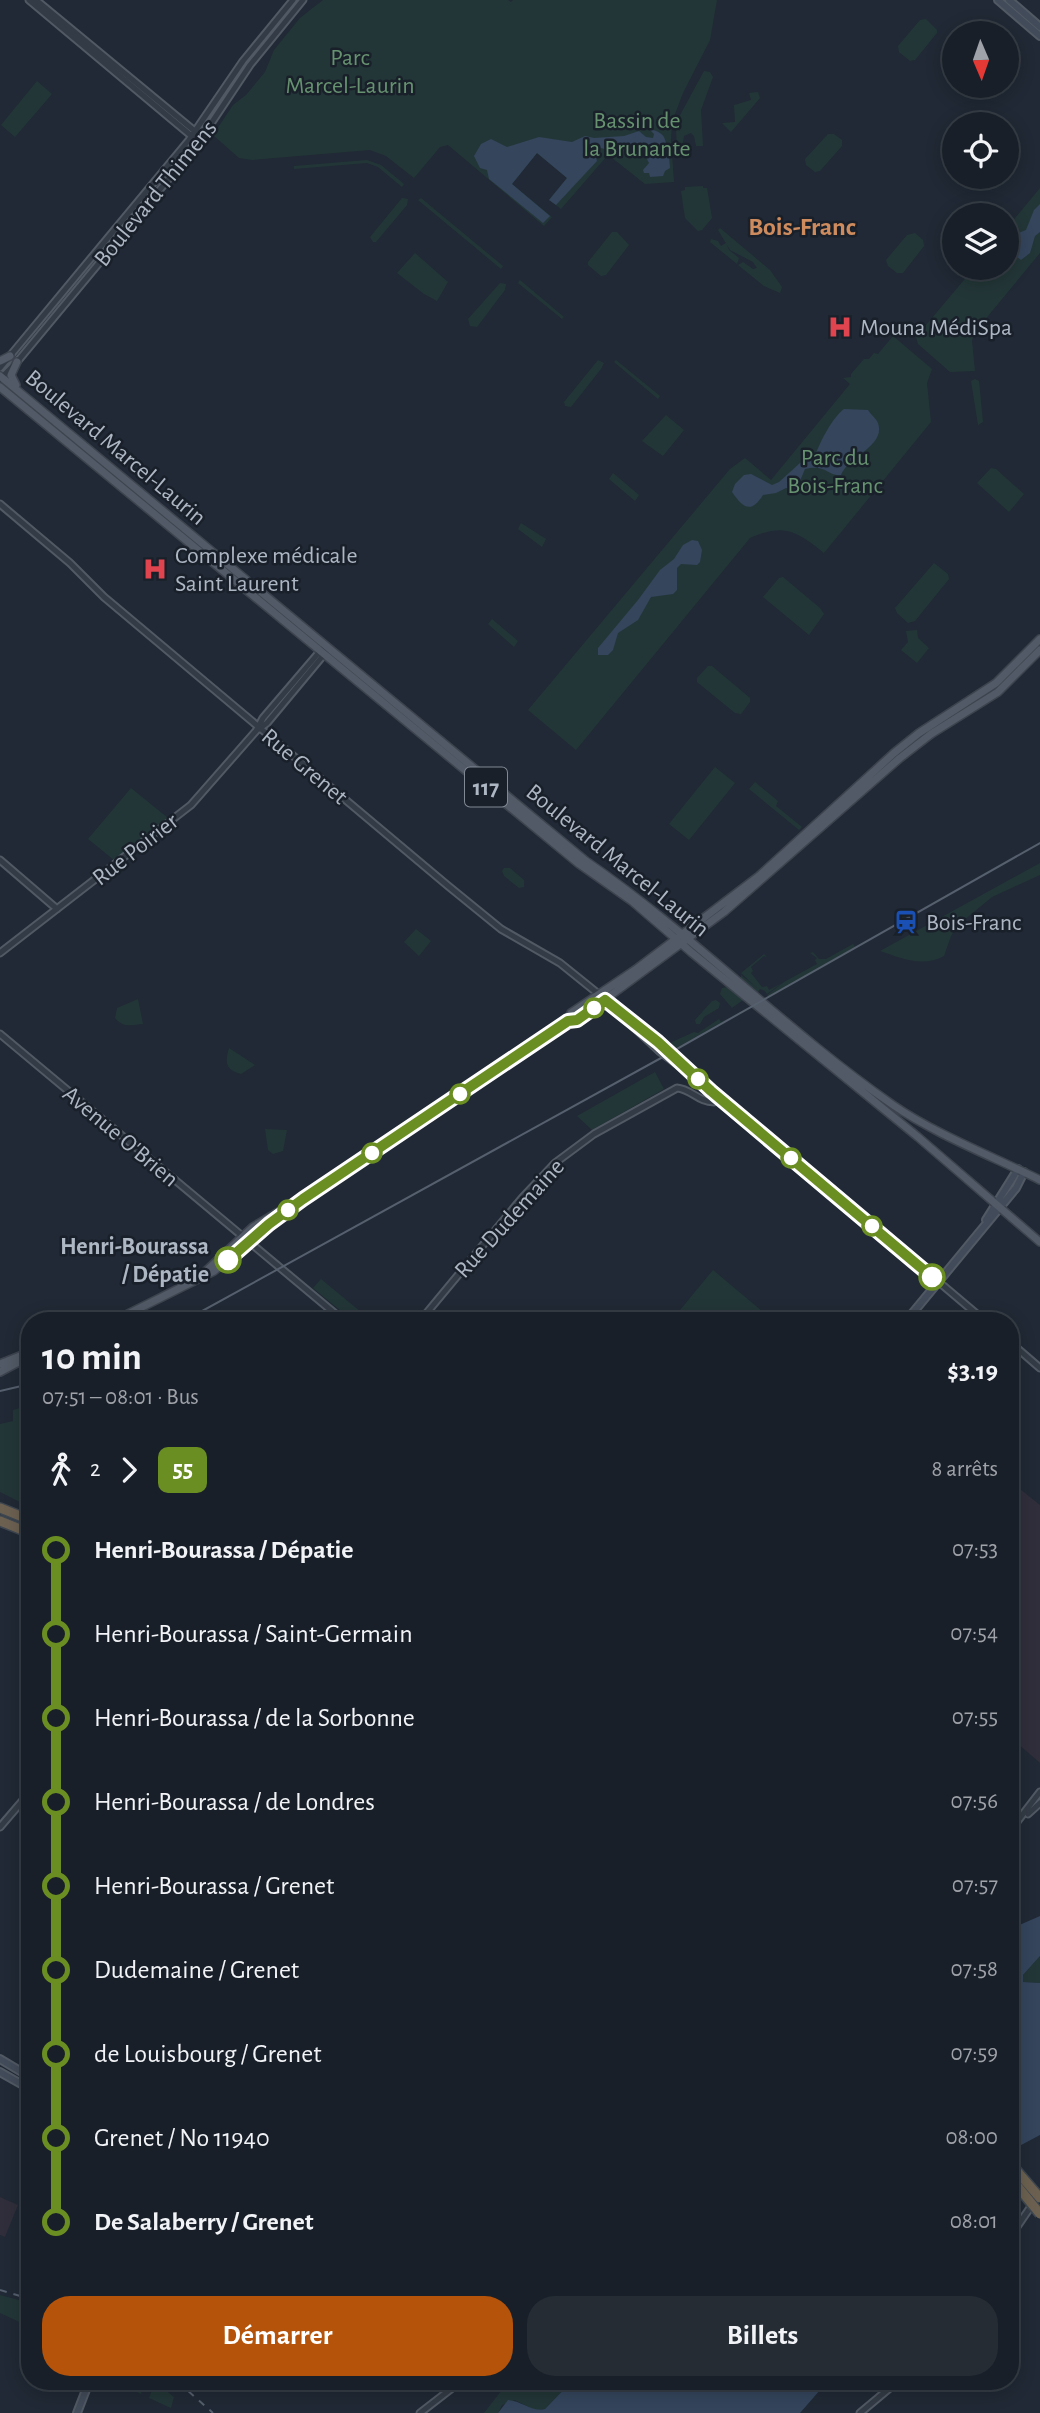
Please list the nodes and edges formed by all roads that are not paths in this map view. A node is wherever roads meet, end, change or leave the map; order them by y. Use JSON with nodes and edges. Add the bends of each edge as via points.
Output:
{"nodes":[{"id":1,"x":29,"y":0,"type":"edge"},
{"id":2,"x":36,"y":0,"type":"edge"},
{"id":3,"x":293,"y":0,"type":"edge"},
{"id":4,"x":303,"y":0,"type":"edge"},
{"id":5,"x":998,"y":0,"type":"edge"},
{"id":6,"x":1009,"y":0,"type":"edge"},
{"id":7,"x":1040,"y":27,"type":"edge"},
{"id":8,"x":1040,"y":36,"type":"edge"},
{"id":9,"x":194,"y":134,"type":"junction"},
{"id":10,"x":200,"y":140,"type":"junction"},
{"id":11,"x":10,"y":356,"type":"junction"},
{"id":12,"x":0,"y":361,"type":"edge"},
{"id":13,"x":17,"y":362,"type":"junction"},
{"id":14,"x":0,"y":368,"type":"edge"},
{"id":15,"x":0,"y":378,"type":"edge"},
{"id":16,"x":0,"y":387,"type":"edge"},
{"id":17,"x":25,"y":397,"type":"junction"},
{"id":18,"x":103,"y":467,"type":"junction"},
{"id":19,"x":0,"y":504,"type":"edge"},
{"id":20,"x":1040,"y":639,"type":"edge"},
{"id":21,"x":325,"y":649,"type":"junction"},
{"id":22,"x":1040,"y":650,"type":"edge"},
{"id":23,"x":258,"y":729,"type":"junction"},
{"id":24,"x":0,"y":860,"type":"edge"},
{"id":25,"x":57,"y":909,"type":"junction"},
{"id":26,"x":696,"y":923,"type":"junction"},
{"id":27,"x":666,"y":926,"type":"junction"},
{"id":28,"x":699,"y":932,"type":"junction"},
{"id":29,"x":682,"y":940,"type":"junction"},
{"id":30,"x":665,"y":952,"type":"junction"},
{"id":31,"x":0,"y":953,"type":"edge"},
{"id":32,"x":697,"y":953,"type":"junction"},
{"id":33,"x":602,"y":997,"type":"junction"},
{"id":34,"x":756,"y":1001,"type":"junction"},
{"id":35,"x":0,"y":1034,"type":"edge"},
{"id":36,"x":719,"y":1097,"type":"junction"},
{"id":37,"x":1021,"y":1170,"type":"junction"},
{"id":38,"x":1040,"y":1180,"type":"edge"},
{"id":39,"x":997,"y":1206,"type":"junction"},
{"id":40,"x":245,"y":1240,"type":"junction"},
{"id":41,"x":1040,"y":1242,"type":"edge"},
{"id":42,"x":938,"y":1282,"type":"junction"},
{"id":43,"x":132,"y":1312,"type":"edge"},
{"id":44,"x":333,"y":1312,"type":"edge"},
{"id":45,"x":427,"y":1312,"type":"edge"},
{"id":46,"x":913,"y":1312,"type":"edge"},
{"id":47,"x":974,"y":1312,"type":"edge"},
{"id":48,"x":1019,"y":1350,"type":"edge"},
{"id":49,"x":21,"y":1357,"type":"edge"},
{"id":50,"x":21,"y":1359,"type":"edge"},
{"id":51,"x":0,"y":1364,"type":"edge"},
{"id":52,"x":1040,"y":1368,"type":"edge"},
{"id":53,"x":0,"y":1372,"type":"edge"},
{"id":54,"x":0,"y":1508,"type":"edge"},
{"id":55,"x":21,"y":1516,"type":"edge"},
{"id":56,"x":0,"y":1521,"type":"edge"},
{"id":57,"x":21,"y":1529,"type":"edge"},
{"id":58,"x":1040,"y":1792,"type":"edge"},
{"id":59,"x":21,"y":1802,"type":"edge"},
{"id":60,"x":1040,"y":1802,"type":"edge"},
{"id":61,"x":1020,"y":1821,"type":"joint"},
{"id":62,"x":0,"y":1827,"type":"edge"},
{"id":63,"x":0,"y":2059,"type":"edge"},
{"id":64,"x":21,"y":2072,"type":"edge"},
{"id":65,"x":0,"y":2073,"type":"edge"},
{"id":66,"x":21,"y":2084,"type":"edge"},
{"id":67,"x":1019,"y":2173,"type":"edge"},
{"id":68,"x":1019,"y":2188,"type":"edge"},
{"id":69,"x":1040,"y":2197,"type":"edge"},
{"id":70,"x":1040,"y":2214,"type":"edge"},
{"id":71,"x":1019,"y":2225,"type":"edge"},
{"id":72,"x":86,"y":2390,"type":"edge"},
{"id":73,"x":450,"y":2390,"type":"edge"},
{"id":74,"x":887,"y":2390,"type":"edge"},
{"id":75,"x":77,"y":2413,"type":"edge"},
{"id":76,"x":421,"y":2413,"type":"edge"},
{"id":77,"x":860,"y":2413,"type":"edge"}],
"edges":[{"from":1,"to":9,"type":"street"},
{"from":2,"to":9,"type":"street"},
{"from":3,"to":9,"type":"street","name":"Boulevard Thimens","via":[[234,72]]},
{"from":4,"to":10,"type":"street","name":"Boulevard Thimens","via":[[253,62]]},
{"from":5,"to":8,"type":"main road"},
{"from":6,"to":7,"type":"main road"},
{"from":9,"to":10,"type":"street"},
{"from":9,"to":11,"type":"street","name":"Boulevard Thimens"},
{"from":10,"to":13,"type":"street","name":"Boulevard Thimens"},
{"from":11,"to":12,"type":"main road"},
{"from":11,"to":14,"type":"street","name":"Boulevard Thimens"},
{"from":13,"to":15,"type":"street","name":"Boulevard Thimens"},
{"from":13,"to":17,"type":"main road","via":[[11,376]]},
{"from":15,"to":17,"type":"main road","name":"Boulevard Marcel-Laurin","number":"117"},
{"from":16,"to":18,"type":"main road","name":"Boulevard Marcel-Laurin","number":"117"},
{"from":17,"to":18,"type":"main road","name":"Boulevard Marcel-Laurin","number":"117"},
{"from":18,"to":21,"type":"main road","name":"Boulevard Marcel-Laurin","number":"117"},
{"from":19,"to":23,"type":"street","name":"Rue Grenet"},
{"from":20,"to":26,"type":"main road","via":[[1000,680],[906,743],[763,872]]},
{"from":21,"to":23,"type":"street","name":"Rue Poirier"},
{"from":21,"to":27,"type":"main road","name":"Boulevard Marcel-Laurin","number":"117","via":[[581,865]]},
{"from":22,"to":28,"type":"main road","via":[[993,696],[900,758]]},
{"from":23,"to":25,"type":"street","name":"Rue Poirier","via":[[191,805]]},
{"from":23,"to":33,"type":"street","name":"Rue Grenet","via":[[501,929],[554,958]]},
{"from":24,"to":25,"type":"street"},
{"from":25,"to":31,"type":"street","name":"Rue Poirier"},
{"from":26,"to":27,"type":"main road"},
{"from":26,"to":29,"type":"main road"},
{"from":27,"to":29,"type":"main road","name":"Boulevard Marcel-Laurin","number":"117"},
{"from":27,"to":30,"type":"main road"},
{"from":28,"to":29,"type":"main road"},
{"from":28,"to":32,"type":"main road"},
{"from":29,"to":30,"type":"main road"},
{"from":29,"to":32,"type":"main road","name":"Boulevard Marcel-Laurin","number":"117"},
{"from":30,"to":32,"type":"main road"},
{"from":30,"to":33,"type":"main road"},
{"from":32,"to":34,"type":"main road","name":"Boulevard Marcel-Laurin","number":"117"},
{"from":33,"to":36,"type":"street","name":"Rue Grenet","via":[[659,1051]]},
{"from":33,"to":40,"type":"main road","via":[[577,1020],[568,1021]]},
{"from":34,"to":37,"type":"main road","number":"117","via":[[896,1107]]},
{"from":34,"to":39,"type":"main road","number":"117"},
{"from":35,"to":40,"type":"street","name":"Avenue O'Brien"},
{"from":36,"to":42,"type":"street","name":"Rue Grenet"},
{"from":36,"to":45,"type":"street","name":"Rue Dudemaine","via":[[705,1101],[677,1087],[573,1148],[522,1198]]},
{"from":37,"to":38,"type":"main road","number":"117"},
{"from":37,"to":39,"type":"main road"},
{"from":39,"to":41,"type":"main road","number":"117"},
{"from":39,"to":42,"type":"main road"},
{"from":40,"to":43,"type":"main road","via":[[218,1268]]},
{"from":40,"to":44,"type":"street","name":"Avenue O'Brien"},
{"from":42,"to":46,"type":"main road"},
{"from":42,"to":47,"type":"street","name":"Rue Grenet"},
{"from":48,"to":52,"type":"street"},
{"from":49,"to":51,"type":"main road"},
{"from":50,"to":53,"type":"main road"},
{"from":54,"to":55,"type":"highway"},
{"from":56,"to":57,"type":"highway"},
{"from":58,"to":61,"type":"street"},
{"from":59,"to":62,"type":"street"},
{"from":60,"to":61,"type":"street"},
{"from":63,"to":64,"type":"main road"},
{"from":65,"to":66,"type":"main road"},
{"from":67,"to":69,"type":"highway","bridge":true},
{"from":68,"to":70,"type":"highway","bridge":true},
{"from":69,"to":71,"type":"street"},
{"from":72,"to":75,"type":"main road"},
{"from":73,"to":76,"type":"street"},
{"from":74,"to":77,"type":"street"}]}
